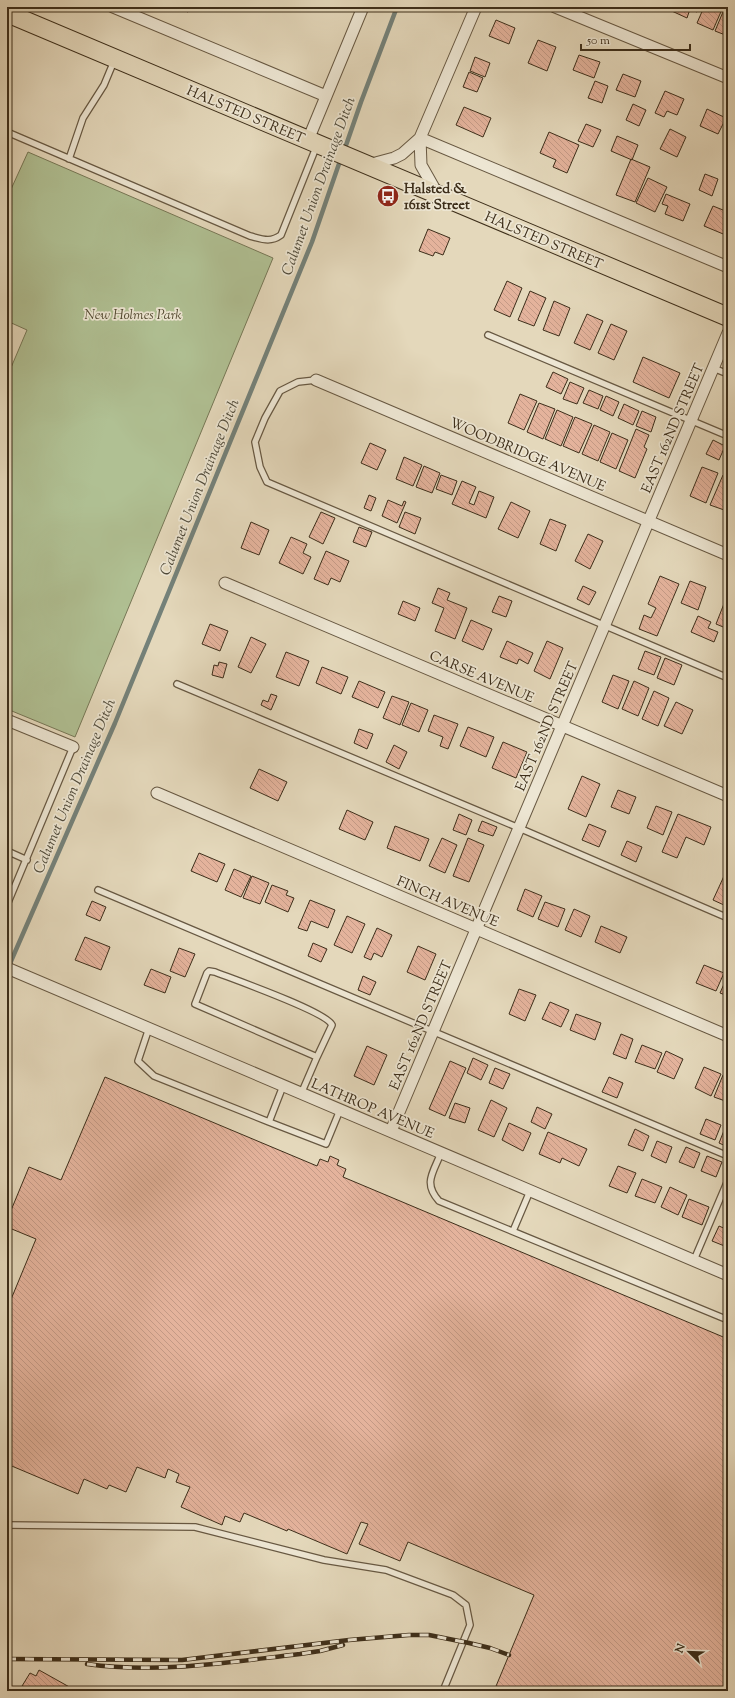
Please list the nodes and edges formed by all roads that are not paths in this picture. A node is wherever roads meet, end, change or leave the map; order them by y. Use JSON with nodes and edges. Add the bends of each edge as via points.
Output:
{"nodes":[{"id":1,"x":113,"y":7,"type":"edge"},
{"id":2,"x":363,"y":7,"type":"edge"},
{"id":3,"x":476,"y":7,"type":"edge"},
{"id":4,"x":555,"y":7,"type":"edge"},
{"id":5,"x":7,"y":13,"type":"edge"},
{"id":6,"x":114,"y":58,"type":"junction"},
{"id":7,"x":728,"y":78,"type":"edge"},
{"id":8,"x":326,"y":96,"type":"junction"},
{"id":9,"x":7,"y":132,"type":"edge"},
{"id":10,"x":420,"y":138,"type":"junction"},
{"id":11,"x":312,"y":142,"type":"junction"},
{"id":12,"x":69,"y":158,"type":"junction"},
{"id":13,"x":368,"y":165,"type":"junction"},
{"id":14,"x":438,"y":195,"type":"junction"},
{"id":15,"x":728,"y":267,"type":"edge"},
{"id":16,"x":728,"y":318,"type":"edge"},
{"id":17,"x":728,"y":333,"type":"edge"},
{"id":18,"x":488,"y":335,"type":"dead end"},
{"id":19,"x":713,"y":368,"type":"junction"},
{"id":20,"x":728,"y":374,"type":"edge"},
{"id":21,"x":316,"y":380,"type":"joint"},
{"id":22,"x":691,"y":421,"type":"junction"},
{"id":23,"x":728,"y":436,"type":"edge"},
{"id":24,"x":648,"y":521,"type":"junction"},
{"id":25,"x":728,"y":555,"type":"edge"},
{"id":26,"x":225,"y":583,"type":"dead end"},
{"id":27,"x":604,"y":625,"type":"junction"},
{"id":28,"x":728,"y":678,"type":"edge"},
{"id":29,"x":177,"y":684,"type":"dead end"},
{"id":30,"x":7,"y":720,"type":"edge"},
{"id":31,"x":562,"y":726,"type":"junction"},
{"id":32,"x":73,"y":747,"type":"joint"},
{"id":33,"x":157,"y":793,"type":"dead end"},
{"id":34,"x":728,"y":796,"type":"edge"},
{"id":35,"x":519,"y":828,"type":"junction"},
{"id":36,"x":7,"y":851,"type":"edge"},
{"id":37,"x":27,"y":860,"type":"junction"},
{"id":38,"x":98,"y":890,"type":"dead end"},
{"id":39,"x":7,"y":905,"type":"edge"},
{"id":40,"x":728,"y":918,"type":"edge"},
{"id":41,"x":476,"y":929,"type":"junction"},
{"id":42,"x":12,"y":970,"type":"edge"},
{"id":43,"x":149,"y":1028,"type":"junction"},
{"id":44,"x":433,"y":1032,"type":"junction"},
{"id":45,"x":728,"y":1036,"type":"edge"},
{"id":46,"x":317,"y":1057,"type":"junction"},
{"id":47,"x":283,"y":1086,"type":"junction"},
{"id":48,"x":301,"y":1094,"type":"junction"},
{"id":49,"x":340,"y":1110,"type":"junction"},
{"id":50,"x":268,"y":1122,"type":"junction"},
{"id":51,"x":391,"y":1131,"type":"junction"},
{"id":52,"x":441,"y":1153,"type":"junction"},
{"id":53,"x":728,"y":1156,"type":"edge"},
{"id":54,"x":728,"y":1180,"type":"edge"},
{"id":55,"x":530,"y":1191,"type":"junction"},
{"id":56,"x":513,"y":1231,"type":"junction"},
{"id":57,"x":694,"y":1260,"type":"junction"},
{"id":58,"x":728,"y":1275,"type":"edge"},
{"id":59,"x":728,"y":1320,"type":"edge"},
{"id":60,"x":7,"y":1525,"type":"edge"},
{"id":61,"x":443,"y":1691,"type":"edge"}],
"edges":[{"from":1,"to":8,"type":"street"},
{"from":2,"to":8,"type":"street"},
{"from":3,"to":10,"type":"street"},
{"from":4,"to":7,"type":"street"},
{"from":5,"to":6,"type":"main road","name":"HALSTED STREET"},
{"from":6,"to":11,"type":"main road","name":"HALSTED STREET"},
{"from":6,"to":12,"type":"lane","via":[[104,85],[83,118]]},
{"from":8,"to":11,"type":"street"},
{"from":9,"to":12,"type":"lane"},
{"from":10,"to":13,"type":"street","via":[[402,154]]},
{"from":10,"to":14,"type":"street","via":[[421,165]]},
{"from":10,"to":15,"type":"street"},
{"from":11,"to":12,"type":"lane","via":[[281,234],[274,240],[250,236]]},
{"from":11,"to":13,"type":"main road","name":"HALSTED STREET"},
{"from":13,"to":14,"type":"main road","name":"HALSTED STREET"},
{"from":14,"to":16,"type":"main road","name":"HALSTED STREET"},
{"from":17,"to":19,"type":"street","name":"EAST 162ND STREET"},
{"from":18,"to":22,"type":"lane"},
{"from":19,"to":20,"type":"lane"},
{"from":19,"to":22,"type":"street","name":"EAST 162ND STREET"},
{"from":21,"to":24,"type":"street","name":"WOODBRIDGE AVENUE"},
{"from":21,"to":27,"type":"lane","via":[[298,382],[280,391],[265,418],[255,442],[260,467],[268,482]]},
{"from":22,"to":23,"type":"lane"},
{"from":22,"to":24,"type":"street","name":"EAST 162ND STREET"},
{"from":24,"to":25,"type":"street","name":"WOODBRIDGE AVENUE"},
{"from":24,"to":27,"type":"street","name":"EAST 162ND STREET"},
{"from":26,"to":31,"type":"street","name":"CARSE AVENUE"},
{"from":27,"to":28,"type":"lane"},
{"from":27,"to":31,"type":"street","name":"EAST 162ND STREET"},
{"from":29,"to":35,"type":"lane"},
{"from":30,"to":32,"type":"street"},
{"from":31,"to":34,"type":"street","name":"CARSE AVENUE"},
{"from":31,"to":35,"type":"street","name":"EAST 162ND STREET"},
{"from":32,"to":37,"type":"lane"},
{"from":33,"to":41,"type":"street","name":"FINCH AVENUE"},
{"from":35,"to":40,"type":"lane"},
{"from":35,"to":41,"type":"street","name":"EAST 162ND STREET"},
{"from":36,"to":37,"type":"lane"},
{"from":37,"to":39,"type":"lane"},
{"from":38,"to":44,"type":"lane"},
{"from":41,"to":44,"type":"street","name":"EAST 162ND STREET"},
{"from":41,"to":45,"type":"street","name":"FINCH AVENUE"},
{"from":42,"to":43,"type":"street","name":"LATHROP AVENUE"},
{"from":43,"to":47,"type":"street","name":"LATHROP AVENUE"},
{"from":43,"to":50,"type":"lane","via":[[138,1061],[154,1076]]},
{"from":44,"to":51,"type":"street","name":"EAST 162ND STREET"},
{"from":44,"to":53,"type":"lane"},
{"from":46,"to":46,"type":"lane","via":[[332,1025],[330,1021],[310,1009],[223,975],[207,973],[195,1004]]},
{"from":46,"to":48,"type":"lane"},
{"from":47,"to":48,"type":"street","name":"LATHROP AVENUE"},
{"from":47,"to":50,"type":"lane"},
{"from":48,"to":49,"type":"street","name":"LATHROP AVENUE"},
{"from":49,"to":50,"type":"lane","via":[[326,1144]]},
{"from":49,"to":51,"type":"street","name":"LATHROP AVENUE"},
{"from":51,"to":52,"type":"street","name":"LATHROP AVENUE"},
{"from":52,"to":55,"type":"street","name":"LATHROP AVENUE"},
{"from":52,"to":56,"type":"lane","via":[[430,1181],[432,1192],[439,1201]]},
{"from":54,"to":57,"type":"lane"},
{"from":55,"to":56,"type":"lane"},
{"from":55,"to":57,"type":"street","name":"LATHROP AVENUE"},
{"from":56,"to":59,"type":"lane"},
{"from":57,"to":58,"type":"street","name":"LATHROP AVENUE"},
{"from":60,"to":61,"type":"lane","via":[[195,1527],[324,1560],[386,1570],[453,1595],[466,1605],[470,1625]]}]}
